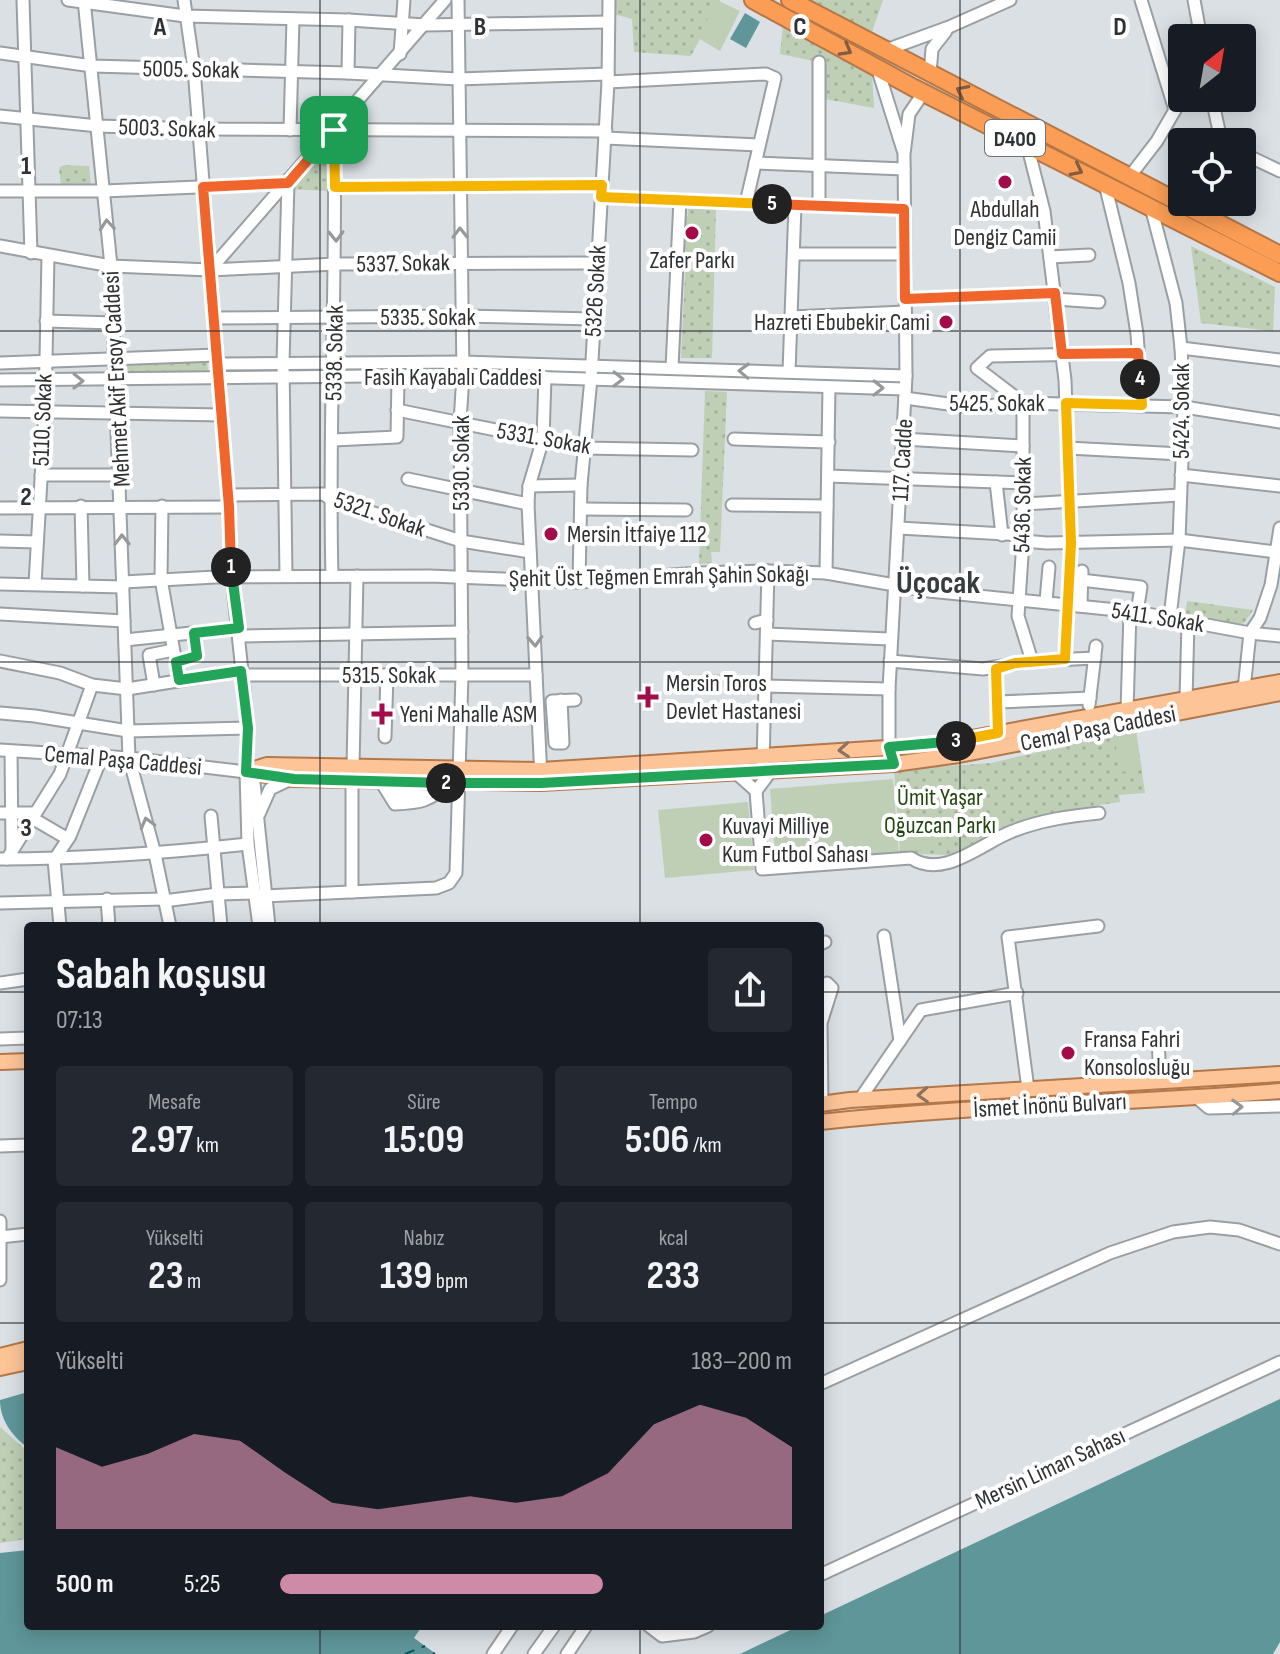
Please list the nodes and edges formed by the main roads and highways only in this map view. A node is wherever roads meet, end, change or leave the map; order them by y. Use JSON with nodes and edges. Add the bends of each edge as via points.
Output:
{"nodes":[{"id":1,"x":753,"y":0,"type":"edge"},
{"id":2,"x":790,"y":0,"type":"edge"},
{"id":3,"x":1168,"y":196,"type":"edge"},
{"id":4,"x":1206,"y":216,"type":"edge"},
{"id":5,"x":1280,"y":255,"type":"edge"},
{"id":6,"x":1280,"y":273,"type":"edge"},
{"id":7,"x":1278,"y":683,"type":"edge"},
{"id":8,"x":766,"y":766,"type":"junction"},
{"id":9,"x":353,"y":773,"type":"junction"},
{"id":10,"x":541,"y":776,"type":"junction"},
{"id":11,"x":455,"y":778,"type":"junction"},
{"id":12,"x":24,"y":1061,"type":"edge"},
{"id":13,"x":0,"y":1062,"type":"edge"},
{"id":14,"x":1280,"y":1074,"type":"edge"},
{"id":15,"x":1280,"y":1091,"type":"edge"},
{"id":16,"x":824,"y":1104,"type":"edge"},
{"id":17,"x":824,"y":1122,"type":"edge"},
{"id":18,"x":24,"y":1350,"type":"edge"},
{"id":19,"x":0,"y":1356,"type":"edge"},
{"id":20,"x":24,"y":1363,"type":"edge"},
{"id":21,"x":0,"y":1368,"type":"edge"}],
"edges":[{"from":1,"to":6,"type":"highway","number":"D400","one_way":true},
{"from":3,"to":2,"type":"highway","number":"D400","one_way":true},
{"from":4,"to":5,"type":"highway","number":"D400"},
{"from":7,"to":8,"type":"main road","name":"Cemal Paşa Caddesi","one_way":true,"via":[[933,745]]},
{"from":7,"to":8,"type":"main road","name":"Cemal Paşa Caddesi","via":[[959,755],[894,764]]},
{"from":8,"to":10,"type":"main road","name":"Cemal Paşa Caddesi"},
{"from":8,"to":10,"type":"main road","name":"Cemal Paşa Caddesi","via":[[736,773]]},
{"from":9,"to":9,"type":"main road","name":"Cemal Paşa Caddesi","via":[[294,779],[251,774],[267,765]]},
{"from":9,"to":11,"type":"main road","name":"Cemal Paşa Caddesi"},
{"from":9,"to":11,"type":"main road","name":"Cemal Paşa Caddesi","via":[[380,780]]},
{"from":10,"to":11,"type":"main road","name":"Cemal Paşa Caddesi"},
{"from":12,"to":13,"type":"main road"},
{"from":14,"to":16,"type":"main road","name":"İsmet İnönü Bulvarı","one_way":true},
{"from":15,"to":17,"type":"main road","name":"İsmet İnönü Bulvarı"},
{"from":18,"to":19,"type":"main road"},
{"from":20,"to":21,"type":"main road"}]}
